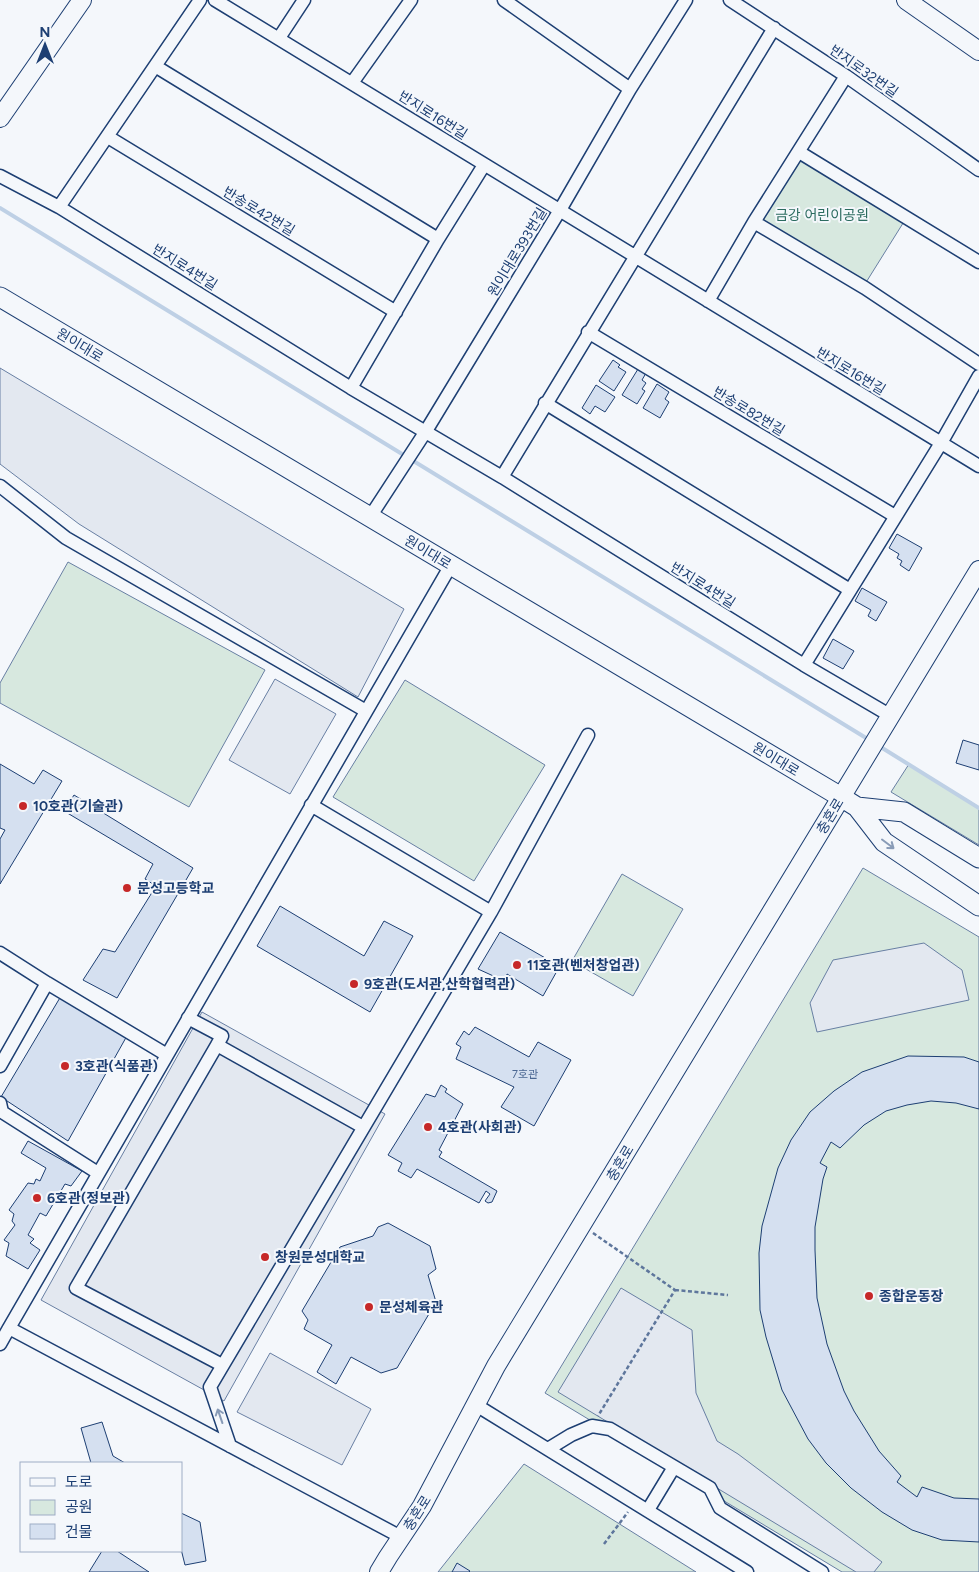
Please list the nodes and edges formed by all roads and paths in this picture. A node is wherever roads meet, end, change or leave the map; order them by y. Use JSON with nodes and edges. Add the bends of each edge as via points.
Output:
{"nodes":[{"id":1,"x":82,"y":0,"type":"edge"},
{"id":2,"x":200,"y":0,"type":"edge"},
{"id":3,"x":215,"y":0,"type":"edge"},
{"id":4,"x":304,"y":0,"type":"edge"},
{"id":5,"x":411,"y":0,"type":"edge"},
{"id":6,"x":504,"y":0,"type":"edge"},
{"id":7,"x":686,"y":0,"type":"edge"},
{"id":8,"x":730,"y":0,"type":"edge"},
{"id":9,"x":906,"y":0,"type":"edge"},
{"id":10,"x":774,"y":28,"type":"junction"},
{"id":11,"x":279,"y":38,"type":"junction"},
{"id":12,"x":979,"y":51,"type":"edge"},
{"id":13,"x":155,"y":66,"type":"junction"},
{"id":14,"x":846,"y":76,"type":"junction"},
{"id":15,"x":352,"y":83,"type":"junction"},
{"id":16,"x":630,"y":89,"type":"junction"},
{"id":17,"x":0,"y":118,"type":"edge"},
{"id":18,"x":108,"y":137,"type":"junction"},
{"id":19,"x":799,"y":152,"type":"junction"},
{"id":20,"x":484,"y":165,"type":"junction"},
{"id":21,"x":979,"y":170,"type":"edge"},
{"id":22,"x":0,"y":176,"type":"edge"},
{"id":23,"x":59,"y":207,"type":"junction"},
{"id":24,"x":560,"y":210,"type":"junction"},
{"id":25,"x":754,"y":222,"type":"junction"},
{"id":26,"x":438,"y":238,"type":"junction"},
{"id":27,"x":634,"y":256,"type":"junction"},
{"id":28,"x":979,"y":262,"type":"edge"},
{"id":29,"x":0,"y":297,"type":"edge"},
{"id":30,"x":708,"y":301,"type":"junction"},
{"id":31,"x":396,"y":312,"type":"junction"},
{"id":32,"x":588,"y":332,"type":"junction"},
{"id":33,"x":979,"y":364,"type":"edge"},
{"id":34,"x":979,"y":376,"type":"edge"},
{"id":35,"x":351,"y":388,"type":"junction"},
{"id":36,"x":545,"y":403,"type":"junction"},
{"id":37,"x":426,"y":431,"type":"junction"},
{"id":38,"x":941,"y":443,"type":"junction"},
{"id":39,"x":979,"y":466,"type":"edge"},
{"id":40,"x":502,"y":477,"type":"junction"},
{"id":41,"x":0,"y":486,"type":"edge"},
{"id":42,"x":895,"y":516,"type":"junction"},
{"id":43,"x":370,"y":517,"type":"junction"},
{"id":44,"x":450,"y":566,"type":"junction"},
{"id":45,"x":979,"y":570,"type":"edge"},
{"id":46,"x":850,"y":590,"type":"junction"},
{"id":47,"x":804,"y":665,"type":"junction"},
{"id":48,"x":366,"y":711,"type":"junction"},
{"id":49,"x":889,"y":720,"type":"junction"},
{"id":50,"x":588,"y":735,"type":"dead end"},
{"id":51,"x":849,"y":802,"type":"junction"},
{"id":52,"x":311,"y":806,"type":"junction"},
{"id":53,"x":979,"y":858,"type":"edge"},
{"id":54,"x":979,"y":906,"type":"edge"},
{"id":55,"x":490,"y":912,"type":"junction"},
{"id":56,"x":0,"y":953,"type":"edge"},
{"id":57,"x":47,"y":983,"type":"junction"},
{"id":58,"x":188,"y":1018,"type":"junction"},
{"id":59,"x":217,"y":1045,"type":"junction"},
{"id":60,"x":167,"y":1055,"type":"junction"},
{"id":61,"x":0,"y":1066,"type":"edge"},
{"id":62,"x":0,"y":1103,"type":"edge"},
{"id":63,"x":363,"y":1127,"type":"junction"},
{"id":64,"x":98,"y":1173,"type":"junction"},
{"id":65,"x":582,"y":1225,"type":"junction"},
{"id":66,"x":675,"y":1290,"type":"junction"},
{"id":67,"x":728,"y":1295,"type":"dead end"},
{"id":68,"x":9,"y":1328,"type":"junction"},
{"id":69,"x":0,"y":1344,"type":"edge"},
{"id":70,"x":222,"y":1365,"type":"junction"},
{"id":71,"x":476,"y":1405,"type":"junction"},
{"id":72,"x":592,"y":1426,"type":"junction"},
{"id":73,"x":230,"y":1446,"type":"junction"},
{"id":74,"x":548,"y":1449,"type":"junction"},
{"id":75,"x":674,"y":1467,"type":"junction"},
{"id":76,"x":635,"y":1503,"type":"junction"},
{"id":77,"x":648,"y":1510,"type":"junction"},
{"id":78,"x":401,"y":1537,"type":"junction"},
{"id":79,"x":604,"y":1544,"type":"dead end"},
{"id":80,"x":379,"y":1572,"type":"edge"},
{"id":81,"x":748,"y":1572,"type":"edge"},
{"id":82,"x":822,"y":1572,"type":"edge"}],
"edges":[{"from":1,"to":17,"type":"main road"},
{"from":2,"to":13,"type":"street"},
{"from":3,"to":11,"type":"street","name":"반지로16번길"},
{"from":4,"to":11,"type":"street"},
{"from":5,"to":15,"type":"street"},
{"from":6,"to":16,"type":"street"},
{"from":7,"to":16,"type":"street","name":"원이대로393번길"},
{"from":8,"to":10,"type":"street","name":"반지로32번길"},
{"from":9,"to":12,"type":"main road"},
{"from":10,"to":14,"type":"street","name":"반지로32번길"},
{"from":10,"to":27,"type":"street"},
{"from":11,"to":15,"type":"street","name":"반지로16번길"},
{"from":13,"to":18,"type":"street"},
{"from":13,"to":26,"type":"street"},
{"from":14,"to":19,"type":"street"},
{"from":14,"to":21,"type":"street","name":"반지로32번길"},
{"from":15,"to":20,"type":"street","name":"반지로16번길"},
{"from":16,"to":24,"type":"street","name":"원이대로393번길"},
{"from":18,"to":23,"type":"street"},
{"from":18,"to":31,"type":"street","name":"반송로42번길"},
{"from":19,"to":25,"type":"street"},
{"from":19,"to":28,"type":"street"},
{"from":20,"to":24,"type":"street","name":"반지로16번길"},
{"from":20,"to":26,"type":"street"},
{"from":22,"to":23,"type":"street","name":"반지로4번길"},
{"from":23,"to":35,"type":"street","name":"반지로4번길"},
{"from":24,"to":27,"type":"street","name":"반지로16번길"},
{"from":24,"to":37,"type":"street","name":"원이대로393번길"},
{"from":25,"to":30,"type":"street"},
{"from":25,"to":33,"type":"street","via":[[865,288]]},
{"from":26,"to":31,"type":"street"},
{"from":27,"to":30,"type":"street","name":"반지로16번길"},
{"from":27,"to":32,"type":"street"},
{"from":29,"to":43,"type":"main road","name":"원이대로"},
{"from":30,"to":38,"type":"street","name":"반지로16번길"},
{"from":31,"to":35,"type":"street"},
{"from":32,"to":36,"type":"street"},
{"from":32,"to":42,"type":"street","name":"반송로82번길"},
{"from":34,"to":38,"type":"street"},
{"from":35,"to":37,"type":"street","name":"반지로4번길"},
{"from":36,"to":40,"type":"street"},
{"from":36,"to":46,"type":"street"},
{"from":37,"to":40,"type":"street","name":"반지로4번길"},
{"from":37,"to":43,"type":"street","name":"원이대로393번길"},
{"from":38,"to":39,"type":"street","name":"반지로16번길"},
{"from":38,"to":42,"type":"street"},
{"from":40,"to":47,"type":"street","name":"반지로4번길"},
{"from":41,"to":48,"type":"street","via":[[66,538]]},
{"from":42,"to":46,"type":"street"},
{"from":43,"to":44,"type":"main road","name":"원이대로"},
{"from":44,"to":48,"type":"street"},
{"from":44,"to":51,"type":"main road","name":"원이대로"},
{"from":45,"to":49,"type":"main road"},
{"from":46,"to":47,"type":"street"},
{"from":47,"to":49,"type":"street","name":"반지로4번길"},
{"from":48,"to":52,"type":"street"},
{"from":49,"to":51,"type":"main road","name":"충혼로","via":[[867,756]]},
{"from":50,"to":55,"type":"street"},
{"from":51,"to":53,"type":"main road","name":"원이대로","via":[[904,812]]},
{"from":51,"to":54,"type":"main road","name":"원이대로","one_way":true,"via":[[884,842]]},
{"from":51,"to":65,"type":"main road","name":"충혼로"},
{"from":52,"to":55,"type":"street"},
{"from":52,"to":58,"type":"street"},
{"from":55,"to":63,"type":"street"},
{"from":56,"to":57,"type":"street"},
{"from":57,"to":60,"type":"street"},
{"from":57,"to":61,"type":"street"},
{"from":58,"to":59,"type":"street","via":[[222,1036]]},
{"from":58,"to":60,"type":"street"},
{"from":59,"to":63,"type":"street"},
{"from":59,"to":70,"type":"street","via":[[76,1288]]},
{"from":60,"to":64,"type":"street"},
{"from":62,"to":64,"type":"street","via":[[2,1112]]},
{"from":63,"to":70,"type":"street"},
{"from":64,"to":68,"type":"street"},
{"from":65,"to":66,"type":"path"},
{"from":65,"to":71,"type":"main road","name":"충혼로","via":[[496,1366]]},
{"from":66,"to":67,"type":"path"},
{"from":66,"to":72,"type":"path"},
{"from":68,"to":69,"type":"street"},
{"from":68,"to":73,"type":"street"},
{"from":73,"to":70,"type":"street","one_way":true,"via":[[210,1387]]},
{"from":71,"to":74,"type":"street"},
{"from":71,"to":78,"type":"main road","name":"충혼로","via":[[422,1506]]},
{"from":72,"to":74,"type":"street"},
{"from":72,"to":75,"type":"street","via":[[610,1429]]},
{"from":73,"to":78,"type":"street"},
{"from":74,"to":76,"type":"street"},
{"from":75,"to":77,"type":"street"},
{"from":75,"to":82,"type":"street","via":[[710,1488],[720,1508]]},
{"from":76,"to":77,"type":"street"},
{"from":76,"to":79,"type":"path"},
{"from":77,"to":81,"type":"street"},
{"from":78,"to":80,"type":"main road","name":"충혼로"}]}
